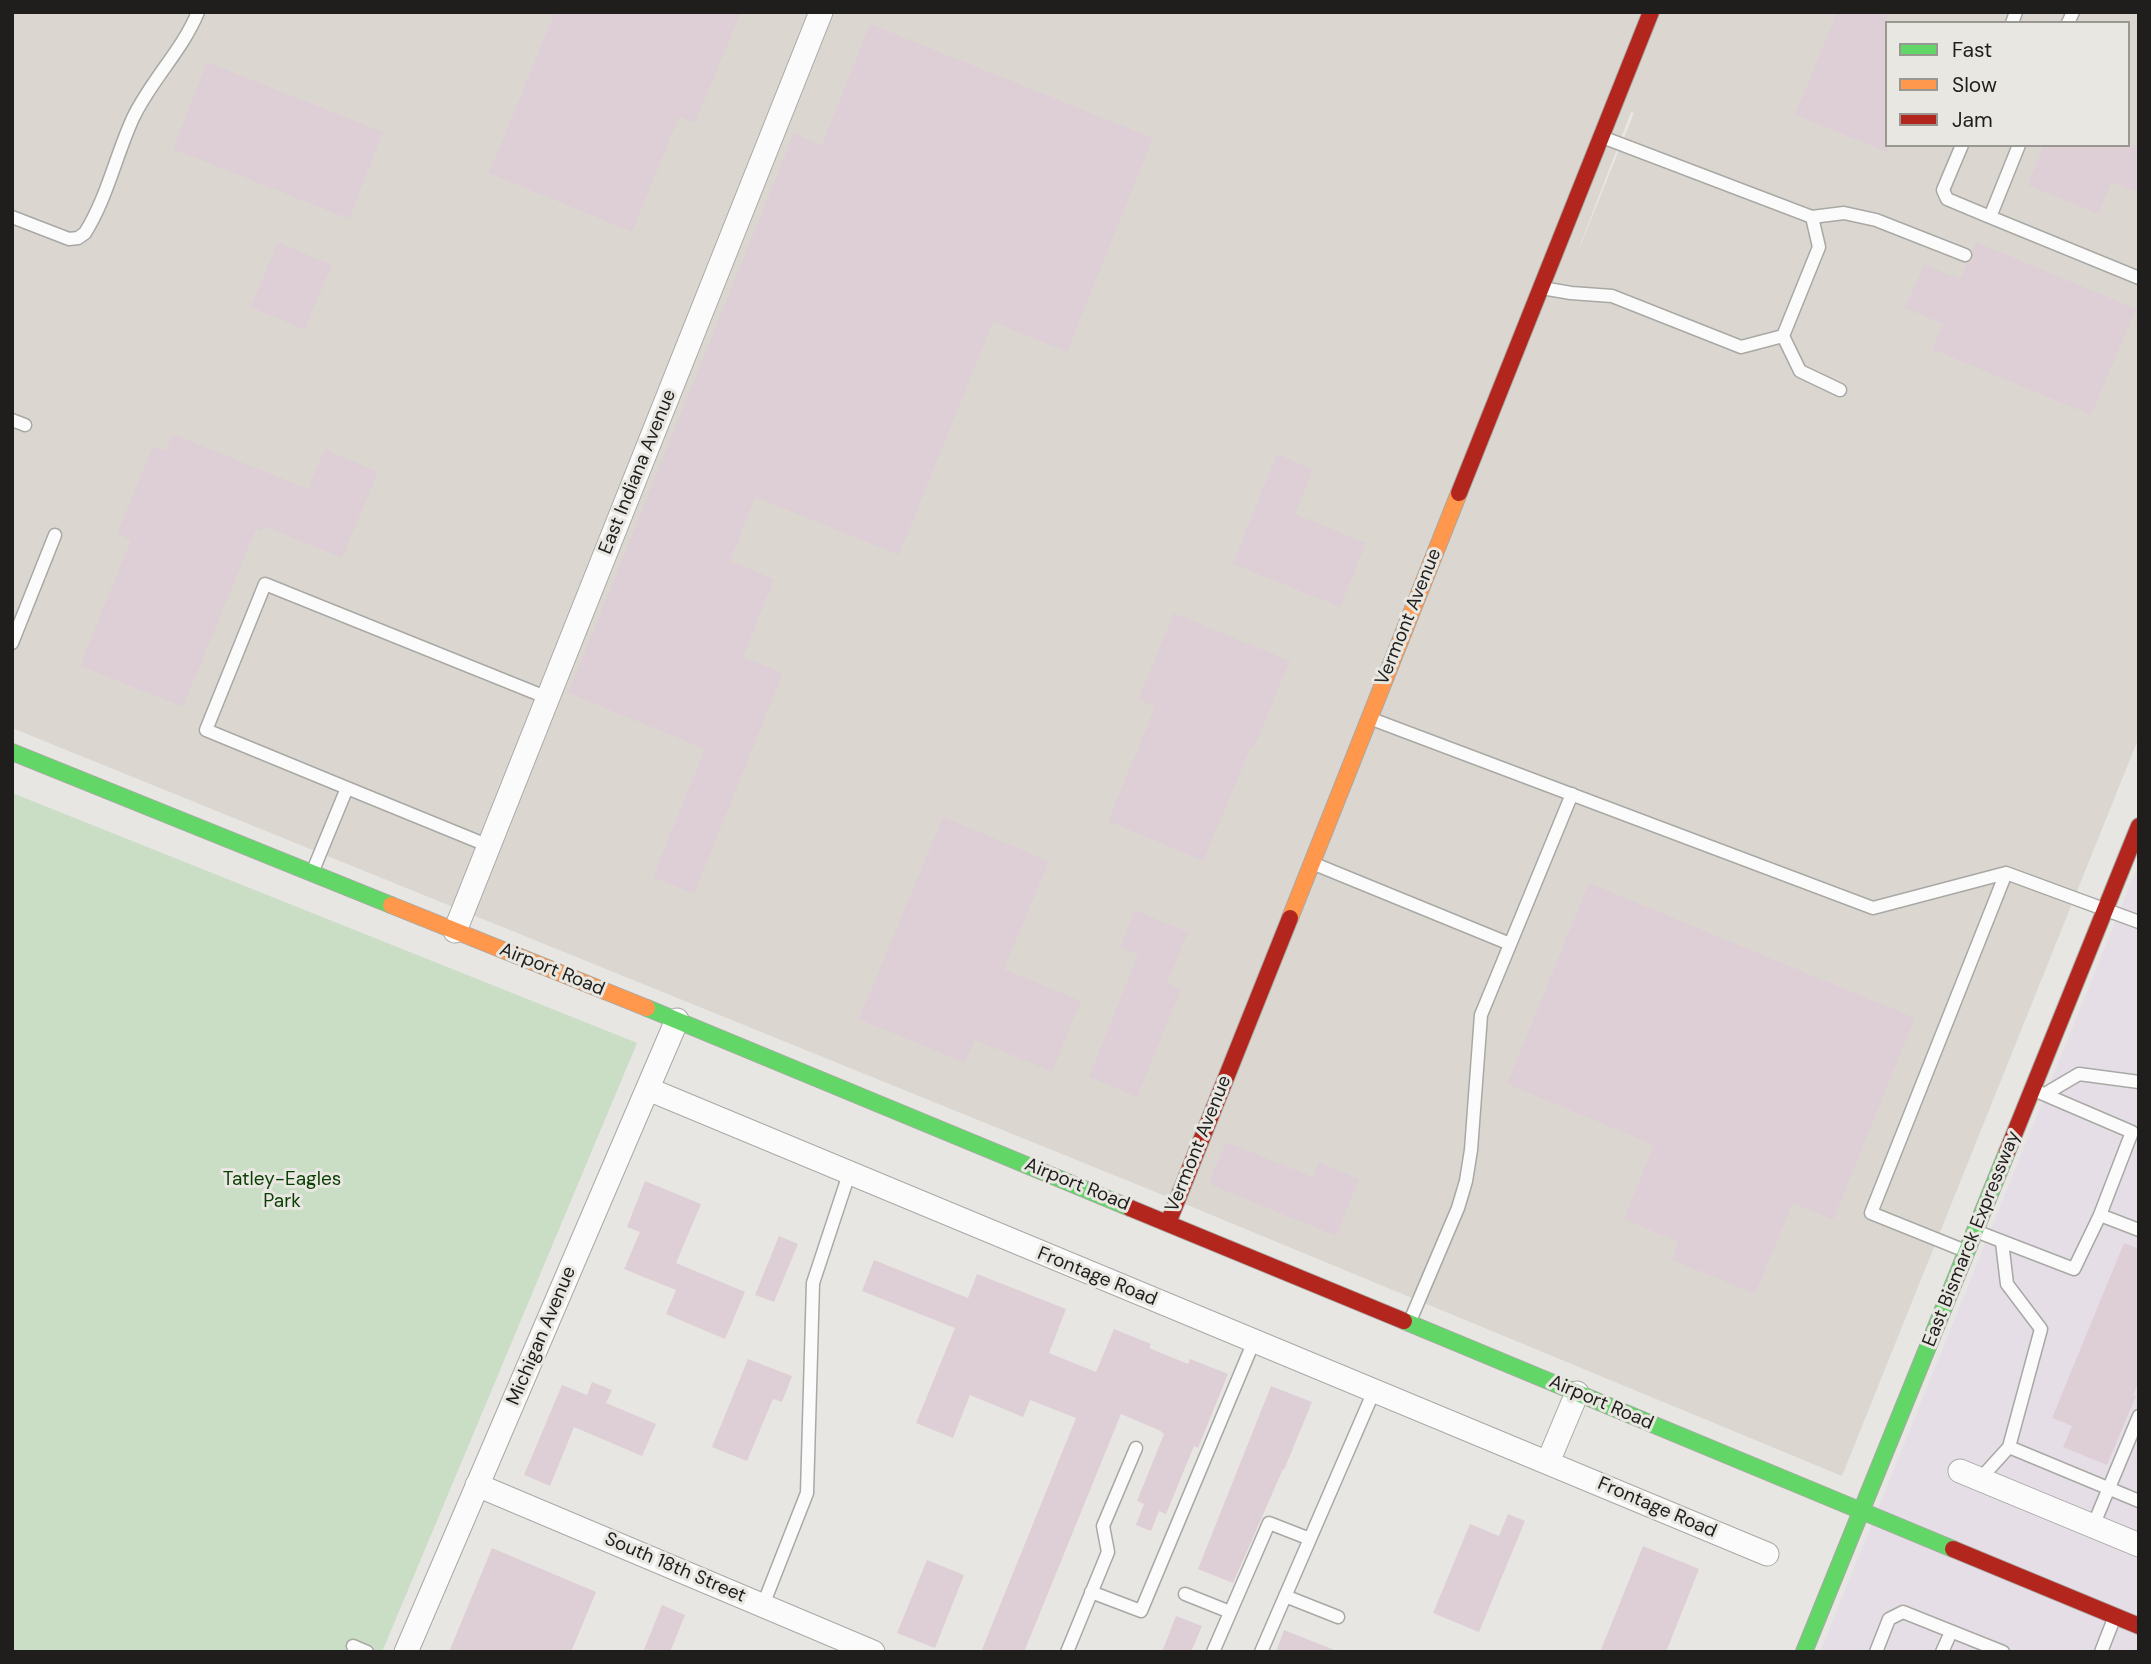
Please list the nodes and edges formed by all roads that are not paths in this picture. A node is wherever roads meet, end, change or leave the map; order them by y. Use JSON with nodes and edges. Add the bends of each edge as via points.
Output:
{"nodes":[{"id":1,"x":198,"y":12,"type":"edge"},
{"id":2,"x":821,"y":12,"type":"edge"},
{"id":3,"x":1651,"y":12,"type":"edge"},
{"id":4,"x":1601,"y":137,"type":"junction"},
{"id":5,"x":1961,"y":147,"type":"edge"},
{"id":6,"x":2018,"y":147,"type":"edge"},
{"id":7,"x":1990,"y":216,"type":"junction"},
{"id":8,"x":12,"y":217,"type":"edge"},
{"id":9,"x":1812,"y":217,"type":"junction"},
{"id":10,"x":1965,"y":255,"type":"dead end"},
{"id":11,"x":2139,"y":278,"type":"edge"},
{"id":12,"x":1542,"y":288,"type":"junction"},
{"id":13,"x":1783,"y":336,"type":"junction"},
{"id":14,"x":1840,"y":390,"type":"dead end"},
{"id":15,"x":12,"y":419,"type":"edge"},
{"id":16,"x":25,"y":425,"type":"dead end"},
{"id":17,"x":55,"y":535,"type":"dead end"},
{"id":18,"x":12,"y":643,"type":"edge"},
{"id":19,"x":548,"y":698,"type":"junction"},
{"id":20,"x":1369,"y":718,"type":"junction"},
{"id":21,"x":12,"y":752,"type":"edge"},
{"id":22,"x":347,"y":788,"type":"junction"},
{"id":23,"x":1572,"y":794,"type":"junction"},
{"id":24,"x":2139,"y":826,"type":"edge"},
{"id":25,"x":489,"y":846,"type":"junction"},
{"id":26,"x":1311,"y":863,"type":"junction"},
{"id":27,"x":312,"y":873,"type":"junction"},
{"id":28,"x":2007,"y":873,"type":"junction"},
{"id":29,"x":2105,"y":911,"type":"junction"},
{"id":30,"x":2139,"y":922,"type":"edge"},
{"id":31,"x":455,"y":931,"type":"junction"},
{"id":32,"x":1510,"y":944,"type":"junction"},
{"id":33,"x":677,"y":1020,"type":"junction"},
{"id":34,"x":2139,"y":1082,"type":"edge"},
{"id":35,"x":648,"y":1090,"type":"junction"},
{"id":36,"x":2039,"y":1092,"type":"junction"},
{"id":37,"x":849,"y":1174,"type":"junction"},
{"id":38,"x":2099,"y":1215,"type":"junction"},
{"id":39,"x":1168,"y":1223,"type":"junction"},
{"id":40,"x":2139,"y":1230,"type":"edge"},
{"id":41,"x":1975,"y":1231,"type":"junction"},
{"id":42,"x":2003,"y":1242,"type":"junction"},
{"id":43,"x":1966,"y":1251,"type":"junction"},
{"id":44,"x":1409,"y":1324,"type":"junction"},
{"id":45,"x":1254,"y":1341,"type":"junction"},
{"id":46,"x":1374,"y":1391,"type":"junction"},
{"id":47,"x":1577,"y":1393,"type":"junction"},
{"id":48,"x":2139,"y":1416,"type":"edge"},
{"id":49,"x":2009,"y":1447,"type":"junction"},
{"id":50,"x":1136,"y":1448,"type":"dead end"},
{"id":51,"x":1548,"y":1462,"type":"junction"},
{"id":52,"x":1970,"y":1475,"type":"joint"},
{"id":53,"x":477,"y":1485,"type":"junction"},
{"id":54,"x":2109,"y":1489,"type":"junction"},
{"id":55,"x":2139,"y":1501,"type":"edge"},
{"id":56,"x":1861,"y":1511,"type":"junction"},
{"id":57,"x":2093,"y":1526,"type":"junction"},
{"id":58,"x":1310,"y":1539,"type":"junction"},
{"id":59,"x":2139,"y":1545,"type":"edge"},
{"id":60,"x":1767,"y":1554,"type":"dead end"},
{"id":61,"x":1091,"y":1592,"type":"junction"},
{"id":62,"x":1185,"y":1594,"type":"dead end"},
{"id":63,"x":1285,"y":1596,"type":"junction"},
{"id":64,"x":763,"y":1605,"type":"junction"},
{"id":65,"x":1230,"y":1612,"type":"junction"},
{"id":66,"x":2115,"y":1616,"type":"junction"},
{"id":67,"x":1338,"y":1617,"type":"dead end"},
{"id":68,"x":2139,"y":1626,"type":"edge"},
{"id":69,"x":1951,"y":1632,"type":"junction"},
{"id":70,"x":353,"y":1646,"type":"dead end"},
{"id":71,"x":367,"y":1652,"type":"edge"},
{"id":72,"x":406,"y":1652,"type":"edge"},
{"id":73,"x":873,"y":1652,"type":"edge"},
{"id":74,"x":1067,"y":1652,"type":"edge"},
{"id":75,"x":1213,"y":1652,"type":"edge"},
{"id":76,"x":1261,"y":1652,"type":"edge"},
{"id":77,"x":1804,"y":1652,"type":"edge"},
{"id":78,"x":1876,"y":1652,"type":"edge"},
{"id":79,"x":1942,"y":1652,"type":"edge"},
{"id":80,"x":2003,"y":1652,"type":"edge"},
{"id":81,"x":2101,"y":1652,"type":"edge"}],
"edges":[{"from":1,"to":8,"type":"lane","via":[[134,117],[85,233],[69,239]]},
{"from":2,"to":19,"type":"street","name":"East Indiana Avenue"},
{"from":3,"to":4,"type":"main road","name":"Vermont Avenue"},
{"from":4,"to":9,"type":"lane"},
{"from":4,"to":12,"type":"main road","name":"Vermont Avenue"},
{"from":5,"to":7,"type":"lane","via":[[1943,190],[1947,199]]},
{"from":6,"to":7,"type":"lane"},
{"from":7,"to":11,"type":"lane"},
{"from":9,"to":10,"type":"lane","via":[[1844,213],[1876,220]]},
{"from":9,"to":13,"type":"lane","via":[[1819,247]]},
{"from":12,"to":13,"type":"lane","via":[[1612,296],[1741,348]]},
{"from":12,"to":20,"type":"main road","name":"Vermont Avenue"},
{"from":13,"to":14,"type":"lane","via":[[1800,371]]},
{"from":15,"to":16,"type":"lane"},
{"from":17,"to":18,"type":"lane"},
{"from":19,"to":22,"type":"lane","via":[[265,584],[206,730]]},
{"from":19,"to":25,"type":"street","name":"East Indiana Avenue"},
{"from":20,"to":23,"type":"lane"},
{"from":20,"to":26,"type":"main road","name":"Vermont Avenue"},
{"from":21,"to":27,"type":"main road","name":"Airport Road"},
{"from":22,"to":25,"type":"lane"},
{"from":22,"to":27,"type":"lane"},
{"from":23,"to":28,"type":"lane","via":[[1873,908]]},
{"from":23,"to":32,"type":"lane"},
{"from":24,"to":29,"type":"main road","name":"East Bismarck Expressway"},
{"from":25,"to":31,"type":"street","name":"East Indiana Avenue"},
{"from":26,"to":32,"type":"lane"},
{"from":26,"to":39,"type":"main road","name":"Vermont Avenue"},
{"from":27,"to":31,"type":"main road","name":"Airport Road"},
{"from":28,"to":29,"type":"lane"},
{"from":28,"to":43,"type":"lane","via":[[1871,1213]]},
{"from":29,"to":30,"type":"lane"},
{"from":29,"to":36,"type":"main road","name":"East Bismarck Expressway"},
{"from":31,"to":33,"type":"main road","name":"Airport Road"},
{"from":32,"to":44,"type":"lane","via":[[1481,1015],[1466,1181]]},
{"from":33,"to":35,"type":"street","name":"Michigan Avenue"},
{"from":33,"to":39,"type":"main road","name":"Airport Road"},
{"from":34,"to":36,"type":"lane","via":[[2079,1073]]},
{"from":35,"to":37,"type":"street","name":"Frontage Road"},
{"from":35,"to":53,"type":"street","name":"Michigan Avenue"},
{"from":36,"to":38,"type":"lane","via":[[2132,1132]]},
{"from":36,"to":41,"type":"main road","name":"East Bismarck Expressway"},
{"from":37,"to":45,"type":"street","name":"Frontage Road"},
{"from":37,"to":64,"type":"lane","via":[[813,1283],[807,1493]]},
{"from":38,"to":40,"type":"lane"},
{"from":38,"to":42,"type":"lane","via":[[2074,1269]]},
{"from":39,"to":44,"type":"main road","name":"Airport Road"},
{"from":41,"to":42,"type":"lane"},
{"from":41,"to":43,"type":"main road","name":"East Bismarck Expressway"},
{"from":42,"to":49,"type":"lane","via":[[2007,1284],[2041,1329]]},
{"from":43,"to":56,"type":"main road","name":"East Bismarck Expressway"},
{"from":44,"to":47,"type":"main road","name":"Airport Road"},
{"from":45,"to":46,"type":"street","name":"Frontage Road"},
{"from":45,"to":61,"type":"lane","via":[[1142,1611]]},
{"from":46,"to":51,"type":"street","name":"Frontage Road"},
{"from":46,"to":58,"type":"lane"},
{"from":47,"to":51,"type":"street"},
{"from":47,"to":56,"type":"main road","name":"Airport Road"},
{"from":48,"to":54,"type":"lane"},
{"from":49,"to":52,"type":"lane"},
{"from":49,"to":54,"type":"lane"},
{"from":50,"to":61,"type":"lane","via":[[1103,1526],[1108,1552]]},
{"from":51,"to":60,"type":"street","name":"Frontage Road"},
{"from":52,"to":57,"type":"street"},
{"from":53,"to":64,"type":"street","name":"South 18th Street"},
{"from":53,"to":72,"type":"street","name":"Michigan Avenue"},
{"from":54,"to":55,"type":"lane"},
{"from":54,"to":57,"type":"lane"},
{"from":56,"to":66,"type":"main road","name":"Airport Road"},
{"from":56,"to":77,"type":"main road","name":"East Bismarck Expressway"},
{"from":57,"to":59,"type":"street"},
{"from":58,"to":63,"type":"lane"},
{"from":58,"to":65,"type":"lane","via":[[1269,1523]]},
{"from":61,"to":74,"type":"lane"},
{"from":62,"to":65,"type":"lane"},
{"from":63,"to":67,"type":"lane"},
{"from":63,"to":76,"type":"lane"},
{"from":64,"to":73,"type":"street","name":"South 18th Street"},
{"from":65,"to":75,"type":"lane"},
{"from":66,"to":68,"type":"main road","name":"Airport Road"},
{"from":66,"to":81,"type":"lane"},
{"from":69,"to":78,"type":"lane","via":[[1903,1612],[1889,1619]]},
{"from":69,"to":79,"type":"lane"},
{"from":69,"to":80,"type":"lane"},
{"from":70,"to":71,"type":"lane"}]}
